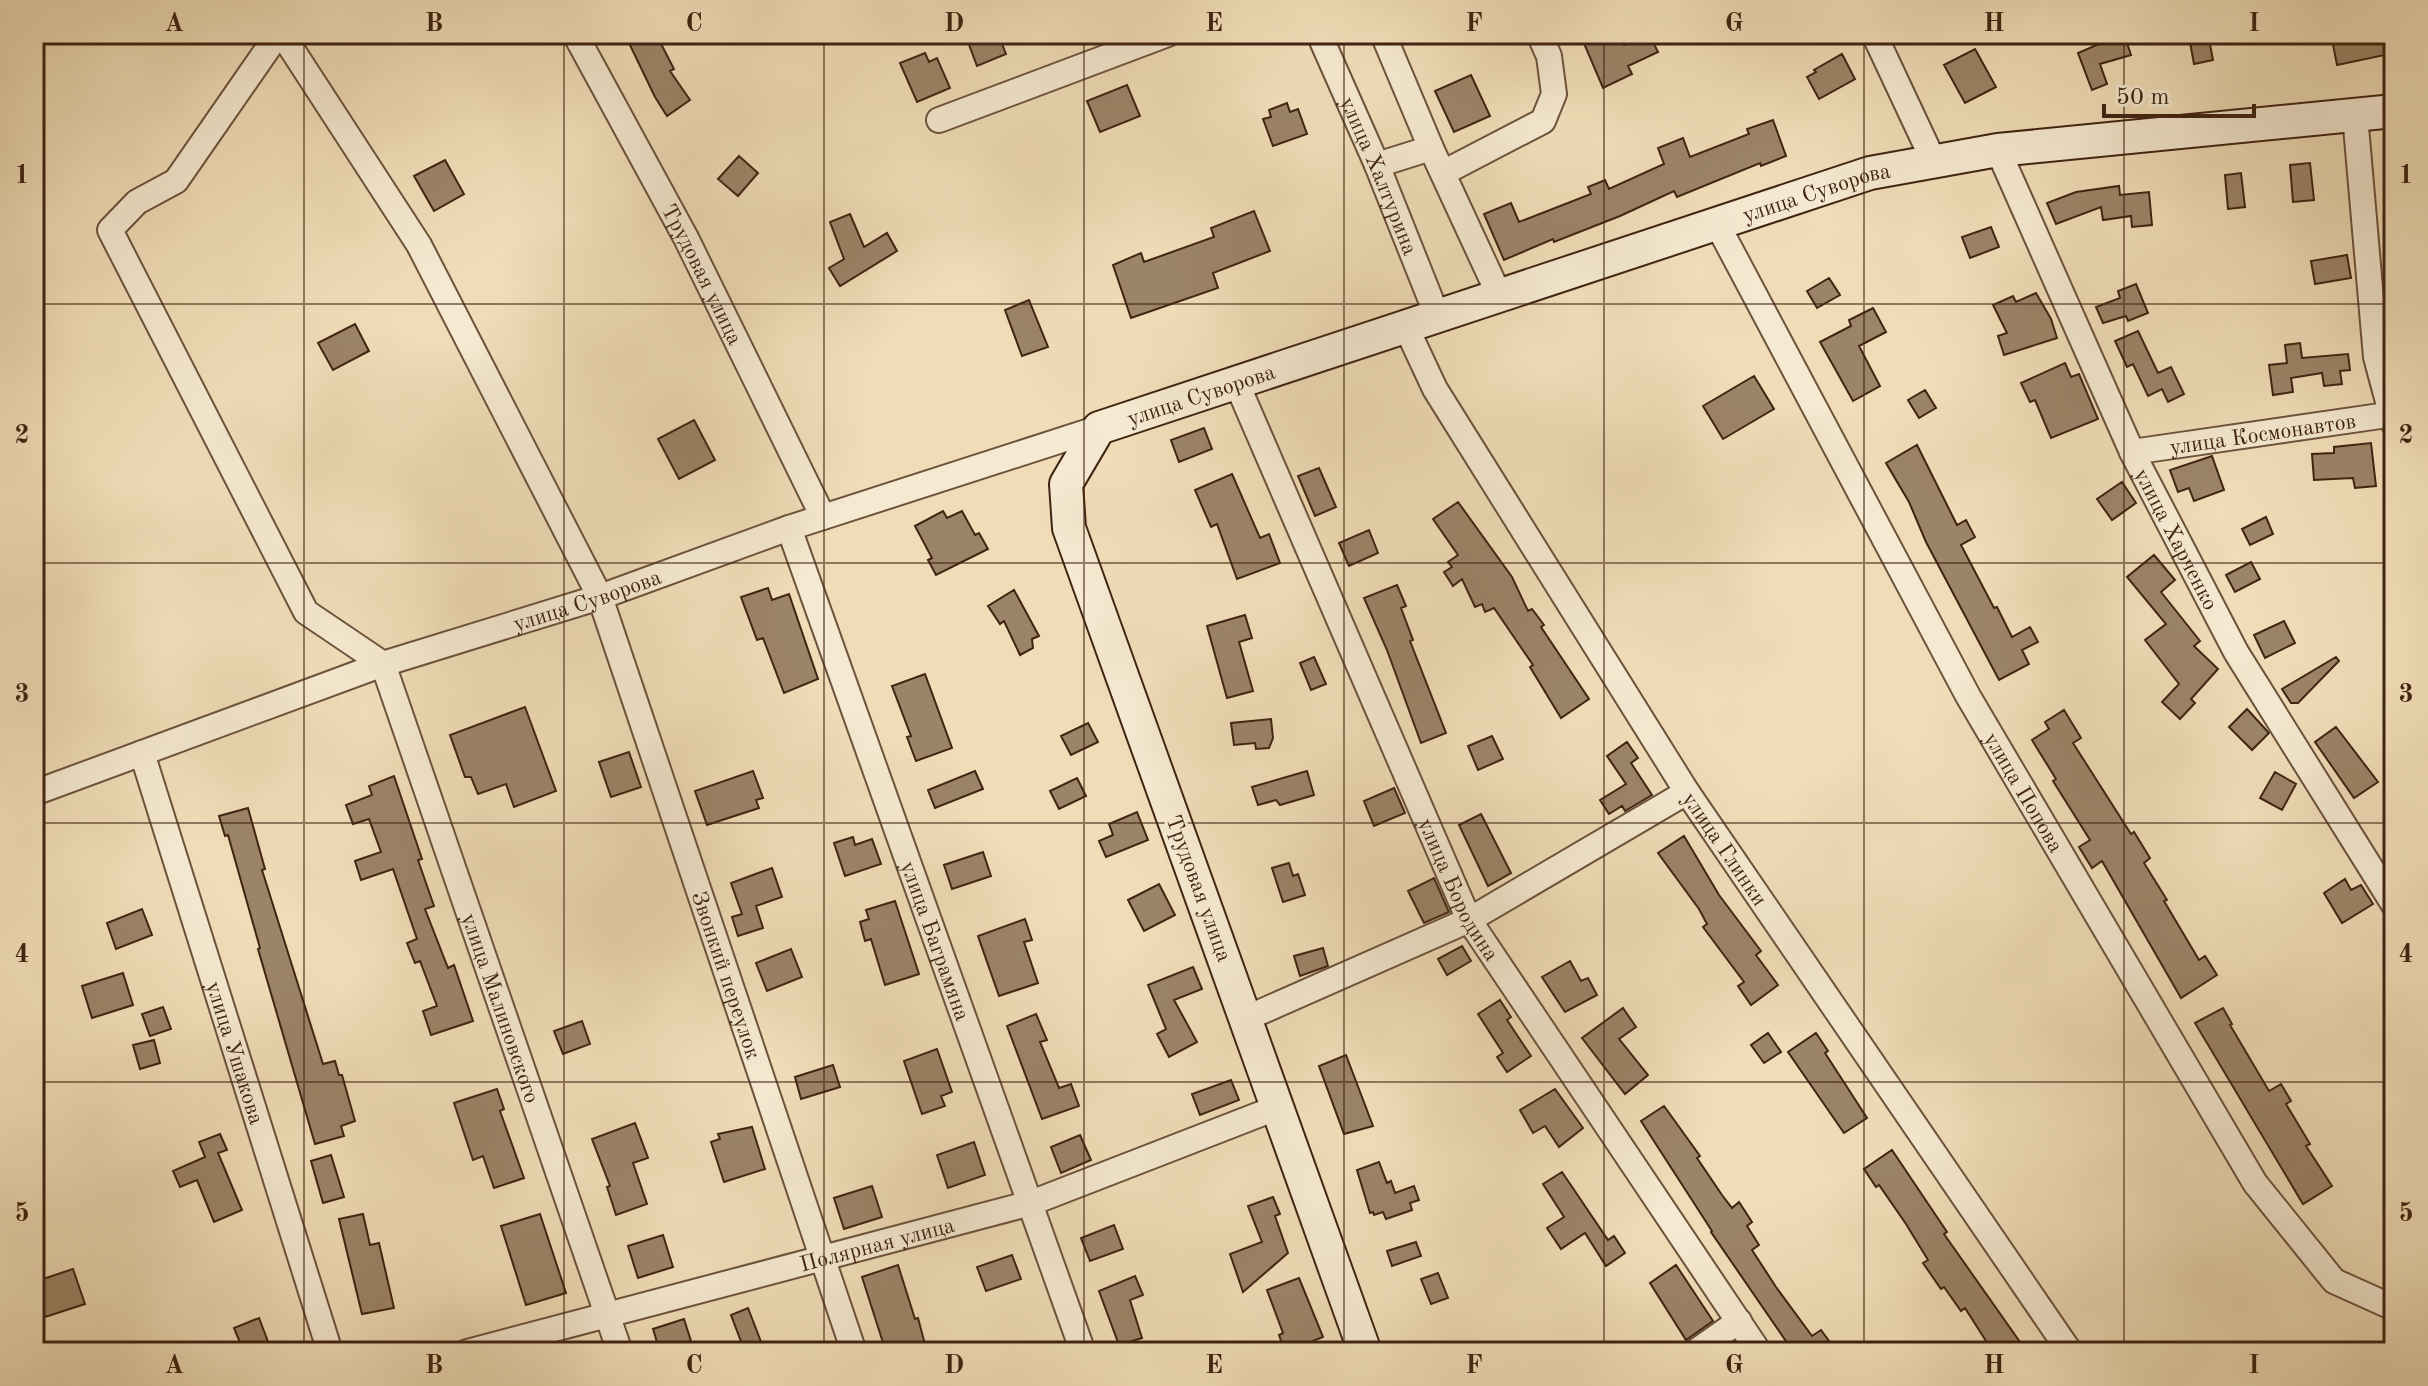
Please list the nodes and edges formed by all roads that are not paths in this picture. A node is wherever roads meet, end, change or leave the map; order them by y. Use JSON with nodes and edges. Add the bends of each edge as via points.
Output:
{"nodes":[{"id":1,"x":280,"y":34,"type":"edge"},
{"id":2,"x":575,"y":34,"type":"edge"},
{"id":3,"x":1168,"y":34,"type":"edge"},
{"id":4,"x":1319,"y":34,"type":"edge"},
{"id":5,"x":1383,"y":34,"type":"edge"},
{"id":6,"x":1539,"y":34,"type":"edge"},
{"id":7,"x":1874,"y":34,"type":"edge"},
{"id":8,"x":2394,"y":111,"type":"edge"},
{"id":9,"x":2355,"y":115,"type":"junction"},
{"id":10,"x":939,"y":120,"type":"dead end"},
{"id":11,"x":1431,"y":148,"type":"junction"},
{"id":12,"x":1998,"y":150,"type":"junction"},
{"id":13,"x":1934,"y":162,"type":"junction"},
{"id":14,"x":1377,"y":165,"type":"junction"},
{"id":15,"x":1443,"y":173,"type":"junction"},
{"id":16,"x":1717,"y":224,"type":"junction"},
{"id":17,"x":1500,"y":297,"type":"junction"},
{"id":18,"x":1438,"y":318,"type":"junction"},
{"id":19,"x":1406,"y":327,"type":"junction"},
{"id":20,"x":1237,"y":384,"type":"junction"},
{"id":21,"x":2393,"y":417,"type":"edge"},
{"id":22,"x":1099,"y":428,"type":"junction"},
{"id":23,"x":2132,"y":452,"type":"junction"},
{"id":24,"x":823,"y":517,"type":"junction"},
{"id":25,"x":789,"y":528,"type":"junction"},
{"id":26,"x":600,"y":597,"type":"junction"},
{"id":27,"x":383,"y":664,"type":"junction"},
{"id":28,"x":142,"y":753,"type":"junction"},
{"id":29,"x":1687,"y":792,"type":"junction"},
{"id":30,"x":34,"y":793,"type":"edge"},
{"id":31,"x":2394,"y":905,"type":"edge"},
{"id":32,"x":1469,"y":920,"type":"junction"},
{"id":33,"x":1247,"y":1018,"type":"junction"},
{"id":34,"x":1276,"y":1108,"type":"junction"},
{"id":35,"x":1031,"y":1203,"type":"junction"},
{"id":36,"x":823,"y":1258,"type":"junction"},
{"id":37,"x":2394,"y":1308,"type":"edge"},
{"id":38,"x":608,"y":1315,"type":"junction"},
{"id":39,"x":1739,"y":1321,"type":"junction"},
{"id":40,"x":330,"y":1352,"type":"edge"},
{"id":41,"x":467,"y":1352,"type":"edge"},
{"id":42,"x":620,"y":1352,"type":"edge"},
{"id":43,"x":854,"y":1352,"type":"edge"},
{"id":44,"x":1083,"y":1352,"type":"edge"},
{"id":45,"x":1365,"y":1352,"type":"edge"},
{"id":46,"x":1695,"y":1352,"type":"edge"},
{"id":47,"x":1759,"y":1352,"type":"edge"},
{"id":48,"x":2070,"y":1352,"type":"edge"}],
"edges":[{"from":1,"to":26,"type":"street","name":"Звонкий переулок","via":[[419,245]]},
{"from":1,"to":27,"type":"street","via":[[176,181],[137,202],[110,230],[306,612]]},
{"from":2,"to":24,"type":"street","name":"Трудовая улица","via":[[694,251]]},
{"from":3,"to":10,"type":"street"},
{"from":4,"to":14,"type":"street","name":"улица Халтурина"},
{"from":5,"to":11,"type":"street"},
{"from":6,"to":15,"type":"street","via":[[1549,56],[1554,94],[1543,121]]},
{"from":7,"to":13,"type":"street"},
{"from":8,"to":9,"type":"main road","name":"улица Суворова"},
{"from":9,"to":12,"type":"main road","name":"улица Суворова"},
{"from":9,"to":21,"type":"street","via":[[2376,357]]},
{"from":11,"to":14,"type":"street"},
{"from":11,"to":15,"type":"street"},
{"from":12,"to":13,"type":"main road","name":"улица Суворова"},
{"from":12,"to":23,"type":"street","name":"улица Харченко"},
{"from":13,"to":16,"type":"main road","name":"улица Суворова","via":[[1870,173]]},
{"from":14,"to":18,"type":"street","name":"улица Халтурина"},
{"from":15,"to":17,"type":"street"},
{"from":16,"to":17,"type":"main road","name":"улица Суворова"},
{"from":16,"to":37,"type":"street","name":"улица Попова","via":[[1968,696],[2255,1183],[2334,1281]]},
{"from":17,"to":18,"type":"main road","name":"улица Суворова"},
{"from":18,"to":19,"type":"main road","name":"улица Суворова"},
{"from":19,"to":20,"type":"main road","name":"улица Суворова"},
{"from":19,"to":29,"type":"street","name":"улица Глинки","via":[[1435,389]]},
{"from":20,"to":22,"type":"main road","name":"улица Суворова"},
{"from":20,"to":32,"type":"street","name":"улица Бородина"},
{"from":21,"to":23,"type":"street","name":"улица Космонавтов"},
{"from":22,"to":24,"type":"street","name":"улица Суворова"},
{"from":22,"to":33,"type":"main road","name":"Трудовая улица","via":[[1066,484],[1069,528]]},
{"from":23,"to":31,"type":"street","name":"улица Харченко","via":[[2236,652]]},
{"from":24,"to":25,"type":"street","name":"улица Суворова"},
{"from":25,"to":26,"type":"street","name":"улица Суворова"},
{"from":25,"to":35,"type":"street","name":"улица Баграмяна"},
{"from":26,"to":27,"type":"street","name":"улица Суворова"},
{"from":26,"to":36,"type":"street","name":"Звонкий переулок"},
{"from":27,"to":28,"type":"street","name":"улица Суворова"},
{"from":27,"to":38,"type":"street","name":"улица Малиновского"},
{"from":28,"to":30,"type":"street","name":"улица Суворова"},
{"from":28,"to":40,"type":"street","name":"улица Ушакова"},
{"from":29,"to":32,"type":"street"},
{"from":29,"to":48,"type":"street","name":"улица Глинки"},
{"from":32,"to":33,"type":"street"},
{"from":32,"to":39,"type":"street","name":"улица Бородина"},
{"from":33,"to":34,"type":"main road","name":"Трудовая улица"},
{"from":34,"to":35,"type":"street","name":"Полярная улица"},
{"from":34,"to":45,"type":"main road","name":"Трудовая улица"},
{"from":35,"to":36,"type":"street","name":"Полярная улица"},
{"from":35,"to":44,"type":"street","name":"улица Баграмяна"},
{"from":36,"to":38,"type":"street","name":"Полярная улица"},
{"from":36,"to":43,"type":"street","name":"Звонкий переулок"},
{"from":38,"to":41,"type":"street","name":"Полярная улица"},
{"from":38,"to":42,"type":"street","name":"улица Малиновского"},
{"from":39,"to":46,"type":"street"},
{"from":39,"to":47,"type":"street","name":"улица Бородина"}]}
